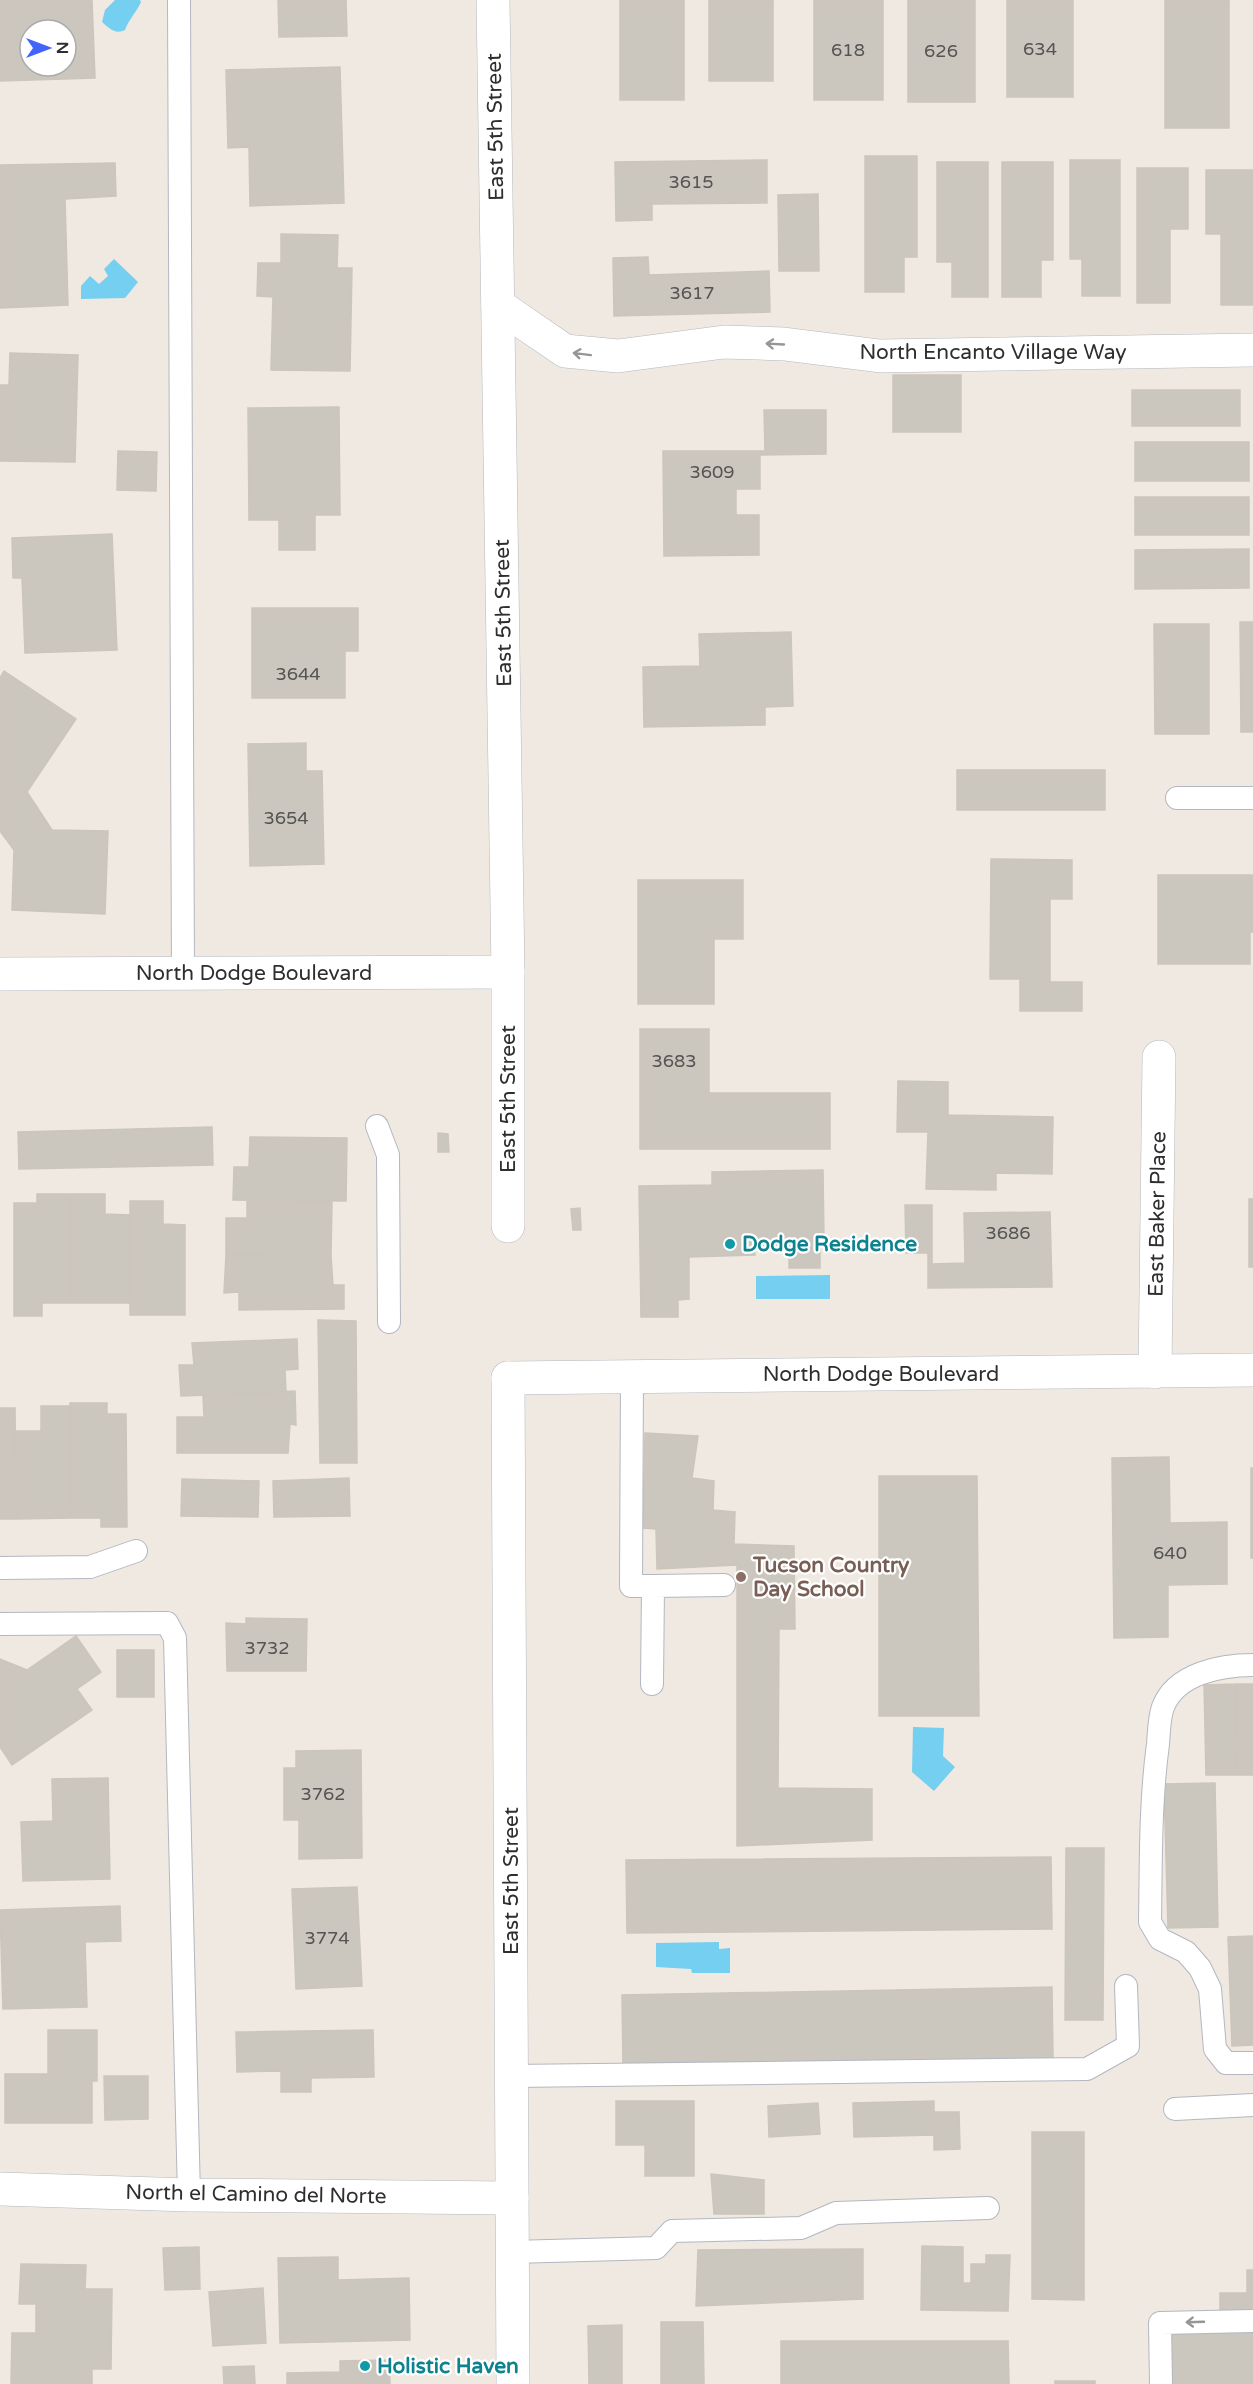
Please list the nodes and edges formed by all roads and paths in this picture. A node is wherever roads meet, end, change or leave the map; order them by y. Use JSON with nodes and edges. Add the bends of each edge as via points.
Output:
{"nodes":[{"id":1,"x":179,"y":0,"type":"edge"},
{"id":2,"x":493,"y":0,"type":"edge"},
{"id":3,"x":498,"y":305,"type":"junction"},
{"id":4,"x":1253,"y":351,"type":"edge"},
{"id":5,"x":1177,"y":798,"type":"dead end"},
{"id":6,"x":1253,"y":798,"type":"edge"},
{"id":7,"x":508,"y":972,"type":"junction"},
{"id":8,"x":183,"y":973,"type":"junction"},
{"id":9,"x":0,"y":974,"type":"edge"},
{"id":10,"x":1158,"y":1057,"type":"dead end"},
{"id":11,"x":377,"y":1126,"type":"dead end"},
{"id":12,"x":508,"y":1226,"type":"dead end"},
{"id":13,"x":390,"y":1322,"type":"dead end"},
{"id":14,"x":1253,"y":1370,"type":"edge"},
{"id":15,"x":1155,"y":1372,"type":"junction"},
{"id":16,"x":632,"y":1376,"type":"junction"},
{"id":17,"x":508,"y":1378,"type":"joint"},
{"id":18,"x":135,"y":1551,"type":"dead end"},
{"id":19,"x":0,"y":1568,"type":"edge"},
{"id":20,"x":724,"y":1585,"type":"dead end"},
{"id":21,"x":653,"y":1586,"type":"junction"},
{"id":22,"x":0,"y":1624,"type":"edge"},
{"id":23,"x":1253,"y":1665,"type":"edge"},
{"id":24,"x":652,"y":1684,"type":"dead end"},
{"id":25,"x":1126,"y":1986,"type":"dead end"},
{"id":26,"x":1253,"y":2063,"type":"edge"},
{"id":27,"x":512,"y":2076,"type":"junction"},
{"id":28,"x":1253,"y":2106,"type":"edge"},
{"id":29,"x":1175,"y":2109,"type":"dead end"},
{"id":30,"x":0,"y":2189,"type":"edge"},
{"id":31,"x":189,"y":2195,"type":"junction"},
{"id":32,"x":512,"y":2198,"type":"junction"},
{"id":33,"x":988,"y":2208,"type":"dead end"},
{"id":34,"x":513,"y":2252,"type":"junction"},
{"id":35,"x":1253,"y":2321,"type":"edge"},
{"id":36,"x":513,"y":2384,"type":"edge"},
{"id":37,"x":1161,"y":2384,"type":"edge"}],
"edges":[{"from":1,"to":8,"type":"lane"},
{"from":2,"to":3,"type":"street","name":"East 5th Street"},
{"from":4,"to":3,"type":"street","name":"North Encanto Village Way","one_way":true,"via":[[880,356],[784,344],[724,342],[618,356],[565,351]]},
{"from":3,"to":7,"type":"street","name":"East 5th Street"},
{"from":5,"to":6,"type":"lane"},
{"from":7,"to":8,"type":"street","name":"North Dodge Boulevard"},
{"from":7,"to":12,"type":"street","name":"East 5th Street"},
{"from":8,"to":9,"type":"street","name":"North Dodge Boulevard"},
{"from":10,"to":15,"type":"street","name":"East Baker Place"},
{"from":11,"to":13,"type":"lane","via":[[388,1155]]},
{"from":14,"to":15,"type":"street","name":"North Dodge Boulevard"},
{"from":15,"to":16,"type":"street","name":"North Dodge Boulevard"},
{"from":16,"to":17,"type":"street","name":"North Dodge Boulevard"},
{"from":16,"to":21,"type":"lane","via":[[631,1586]]},
{"from":17,"to":27,"type":"street","name":"East 5th Street"},
{"from":18,"to":19,"type":"lane","via":[[90,1567]]},
{"from":20,"to":21,"type":"lane"},
{"from":21,"to":24,"type":"lane"},
{"from":22,"to":31,"type":"lane","via":[[167,1623],[176,1638]]},
{"from":23,"to":26,"type":"lane","via":[[1230,1665],[1200,1672],[1175,1690],[1163,1707],[1151,1791],[1150,1910],[1150,1922],[1160,1939],[1186,1952],[1200,1968],[1210,1989],[1215,2049],[1226,2063]]},
{"from":25,"to":27,"type":"lane","via":[[1128,2046],[1087,2069]]},
{"from":27,"to":32,"type":"street","name":"East 5th Street"},
{"from":28,"to":29,"type":"lane"},
{"from":30,"to":31,"type":"street","name":"North el Camino del Norte"},
{"from":31,"to":32,"type":"street","name":"North el Camino del Norte"},
{"from":32,"to":34,"type":"street","name":"East 5th Street"},
{"from":33,"to":34,"type":"lane","via":[[836,2213],[801,2228],[672,2231],[656,2248]]},
{"from":34,"to":36,"type":"street","name":"East 5th Street"},
{"from":35,"to":37,"type":"lane","one_way":true,"via":[[1160,2323]]}]}
